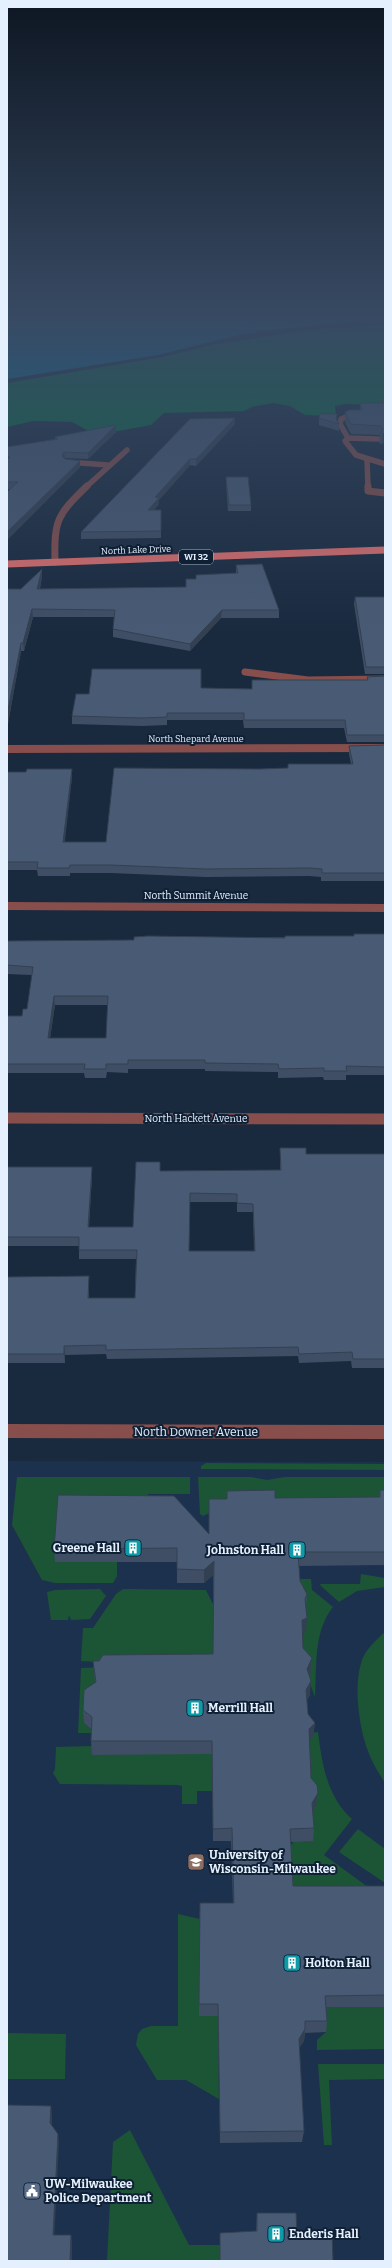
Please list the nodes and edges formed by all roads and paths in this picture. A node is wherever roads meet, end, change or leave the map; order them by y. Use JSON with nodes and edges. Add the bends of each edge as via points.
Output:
{"nodes":[{"id":1,"x":341,"y":426,"type":"edge"},
{"id":2,"x":348,"y":438,"type":"junction"},
{"id":3,"x":378,"y":439,"type":"edge"},
{"id":4,"x":127,"y":450,"type":"dead end"},
{"id":5,"x":367,"y":460,"type":"junction"},
{"id":6,"x":66,"y":462,"type":"edge"},
{"id":7,"x":385,"y":464,"type":"edge"},
{"id":8,"x":108,"y":465,"type":"junction"},
{"id":9,"x":385,"y":493,"type":"edge"},
{"id":10,"x":385,"y":550,"type":"edge"},
{"id":11,"x":55,"y":562,"type":"junction"},
{"id":12,"x":7,"y":564,"type":"edge"},
{"id":13,"x":245,"y":672,"type":"dead end"},
{"id":14,"x":385,"y":679,"type":"edge"},
{"id":15,"x":385,"y":748,"type":"edge"},
{"id":16,"x":7,"y":749,"type":"edge"},
{"id":17,"x":7,"y":906,"type":"edge"},
{"id":18,"x":385,"y":908,"type":"edge"},
{"id":19,"x":7,"y":1118,"type":"edge"},
{"id":20,"x":385,"y":1119,"type":"edge"},
{"id":21,"x":7,"y":1431,"type":"edge"},
{"id":22,"x":385,"y":1432,"type":"edge"}],
"edges":[{"from":1,"to":2,"type":"street"},
{"from":2,"to":3,"type":"street"},
{"from":2,"to":5,"type":"street","via":[[345,440],[346,445],[352,452]]},
{"from":4,"to":8,"type":"street"},
{"from":5,"to":7,"type":"street"},
{"from":5,"to":9,"type":"street","via":[[368,491]]},
{"from":6,"to":8,"type":"street"},
{"from":8,"to":11,"type":"street","via":[[68,504],[58,518]]},
{"from":10,"to":11,"type":"main road","name":"North Lake Drive","number":"WI 32"},
{"from":11,"to":12,"type":"main road","name":"North Lake Drive","number":"WI 32"},
{"from":13,"to":14,"type":"street","via":[[308,680]]},
{"from":15,"to":16,"type":"street","name":"North Shepard Avenue"},
{"from":17,"to":18,"type":"street","name":"North Summit Avenue"},
{"from":19,"to":20,"type":"street","name":"North Hackett Avenue"},
{"from":21,"to":22,"type":"street","name":"North Downer Avenue"}]}
